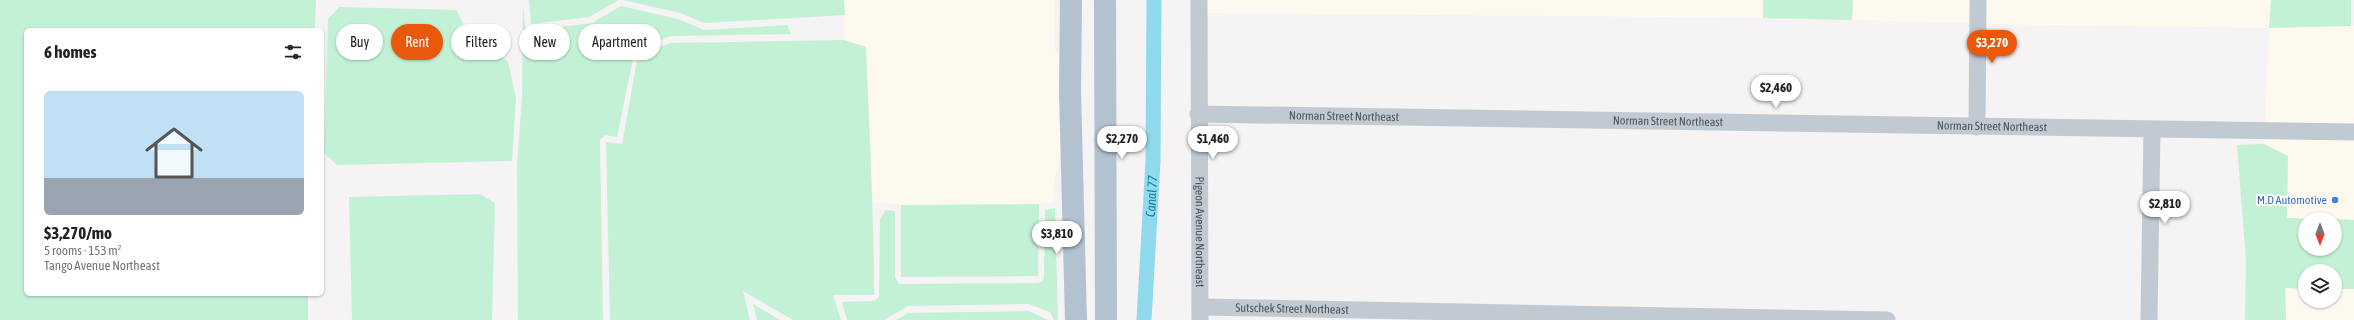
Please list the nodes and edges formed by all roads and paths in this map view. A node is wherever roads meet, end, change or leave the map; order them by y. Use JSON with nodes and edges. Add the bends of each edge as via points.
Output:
{"nodes":[{"id":1,"x":1071,"y":0,"type":"edge"},
{"id":2,"x":1105,"y":0,"type":"edge"},
{"id":3,"x":1199,"y":0,"type":"edge"},
{"id":4,"x":1978,"y":0,"type":"edge"},
{"id":5,"x":1198,"y":114,"type":"junction"},
{"id":6,"x":1977,"y":127,"type":"junction"},
{"id":7,"x":2152,"y":130,"type":"junction"},
{"id":8,"x":2354,"y":132,"type":"edge"},
{"id":9,"x":1076,"y":312,"type":"edge"},
{"id":10,"x":1200,"y":313,"type":"edge"},
{"id":11,"x":1095,"y":320,"type":"edge"},
{"id":12,"x":1106,"y":320,"type":"edge"},
{"id":13,"x":1887,"y":320,"type":"edge"},
{"id":14,"x":2134,"y":320,"type":"edge"},
{"id":15,"x":2149,"y":320,"type":"edge"}],
"edges":[{"from":1,"to":9,"type":"main road","via":[[1070,100]]},
{"from":2,"to":12,"type":"main road"},
{"from":3,"to":5,"type":"street","name":"Pigeon Avenue Northeast"},
{"from":4,"to":6,"type":"street"},
{"from":5,"to":6,"type":"street","name":"Norman Street Northeast"},
{"from":5,"to":10,"type":"street","name":"Pigeon Avenue Northeast"},
{"from":6,"to":7,"type":"street","name":"Norman Street Northeast"},
{"from":7,"to":8,"type":"street","name":"Norman Street Northeast"},
{"from":7,"to":15,"type":"street"},
{"from":9,"to":11,"type":"main road","via":[[1086,306]]},
{"from":10,"to":13,"type":"street","name":"Sutschek Street Northeast"},
{"from":14,"to":15,"type":"street"}]}
